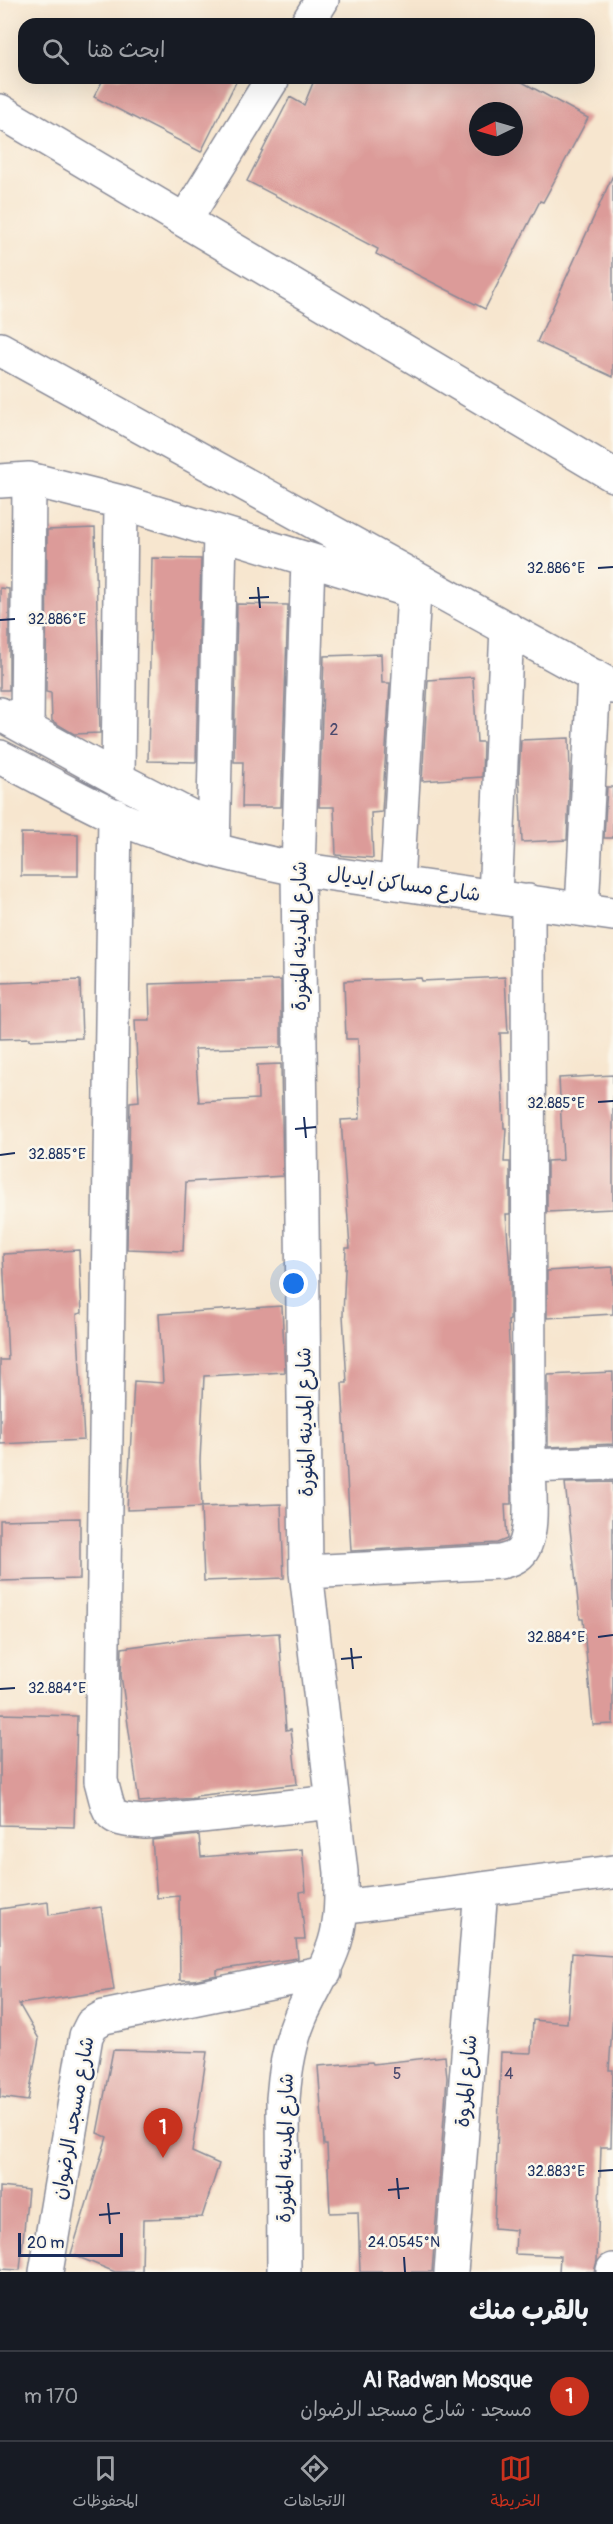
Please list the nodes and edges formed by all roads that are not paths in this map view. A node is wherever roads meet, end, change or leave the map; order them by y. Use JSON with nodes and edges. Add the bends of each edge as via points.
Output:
{"nodes":[{"id":1,"x":322,"y":0,"type":"edge"},
{"id":2,"x":311,"y":18,"type":"edge"},
{"id":3,"x":269,"y":84,"type":"edge"},
{"id":4,"x":0,"y":111,"type":"edge"},
{"id":5,"x":185,"y":220,"type":"junction"},
{"id":6,"x":0,"y":349,"type":"edge"},
{"id":7,"x":613,"y":475,"type":"edge"},
{"id":8,"x":14,"y":480,"type":"edge"},
{"id":9,"x":121,"y":502,"type":"junction"},
{"id":10,"x":220,"y":533,"type":"junction"},
{"id":11,"x":308,"y":560,"type":"junction"},
{"id":12,"x":414,"y":592,"type":"junction"},
{"id":13,"x":476,"y":611,"type":"junction"},
{"id":14,"x":507,"y":628,"type":"junction"},
{"id":15,"x":604,"y":682,"type":"edge"},
{"id":16,"x":14,"y":721,"type":"edge"},
{"id":17,"x":0,"y":757,"type":"edge"},
{"id":18,"x":118,"y":779,"type":"junction"},
{"id":19,"x":115,"y":815,"type":"junction"},
{"id":20,"x":213,"y":839,"type":"junction"},
{"id":21,"x":298,"y":869,"type":"junction"},
{"id":22,"x":397,"y":882,"type":"junction"},
{"id":23,"x":495,"y":897,"type":"junction"},
{"id":24,"x":528,"y":901,"type":"junction"},
{"id":25,"x":597,"y":912,"type":"edge"},
{"id":26,"x":613,"y":1463,"type":"edge"},
{"id":27,"x":529,"y":1466,"type":"junction"},
{"id":28,"x":306,"y":1572,"type":"junction"},
{"id":29,"x":333,"y":1802,"type":"junction"},
{"id":30,"x":613,"y":1872,"type":"edge"},
{"id":31,"x":481,"y":1889,"type":"junction"},
{"id":32,"x":342,"y":1907,"type":"junction"},
{"id":33,"x":325,"y":1972,"type":"junction"},
{"id":34,"x":46,"y":2272,"type":"edge"},
{"id":35,"x":284,"y":2272,"type":"edge"},
{"id":36,"x":451,"y":2272,"type":"edge"}],
"edges":[{"from":1,"to":2,"type":"street"},
{"from":3,"to":5,"type":"street"},
{"from":4,"to":5,"type":"street"},
{"from":5,"to":7,"type":"street"},
{"from":6,"to":13,"type":"street"},
{"from":8,"to":9,"type":"street"},
{"from":8,"to":16,"type":"street"},
{"from":9,"to":10,"type":"street"},
{"from":9,"to":18,"type":"street"},
{"from":10,"to":11,"type":"street"},
{"from":10,"to":20,"type":"street"},
{"from":11,"to":12,"type":"street"},
{"from":11,"to":21,"type":"street","name":"شارع المدينه المنورة"},
{"from":12,"to":13,"type":"street"},
{"from":12,"to":22,"type":"street"},
{"from":13,"to":14,"type":"street"},
{"from":14,"to":15,"type":"street"},
{"from":14,"to":23,"type":"street"},
{"from":15,"to":25,"type":"street"},
{"from":16,"to":18,"type":"street"},
{"from":17,"to":19,"type":"street","name":"شارع مساكن ايديال"},
{"from":18,"to":20,"type":"street"},
{"from":19,"to":20,"type":"street","name":"شارع مساكن ايديال","via":[[159,834]]},
{"from":19,"to":29,"type":"street","via":[[101,1781],[109,1811],[119,1820],[145,1822]]},
{"from":20,"to":21,"type":"street","name":"شارع مساكن ايديال"},
{"from":21,"to":22,"type":"street","name":"شارع مساكن ايديال"},
{"from":21,"to":28,"type":"street","name":"شارع المدينه المنورة"},
{"from":22,"to":23,"type":"street","name":"شارع مساكن ايديال"},
{"from":23,"to":24,"type":"street","name":"شارع مساكن ايديال"},
{"from":24,"to":25,"type":"street","name":"شارع مساكن ايديال"},
{"from":24,"to":27,"type":"street"},
{"from":26,"to":27,"type":"street"},
{"from":27,"to":28,"type":"street","via":[[528,1538],[522,1551],[512,1559]]},
{"from":28,"to":29,"type":"street","name":"شارع المدينه المنورة"},
{"from":29,"to":32,"type":"street","name":"شارع المدينه المنورة"},
{"from":30,"to":31,"type":"street"},
{"from":31,"to":32,"type":"street"},
{"from":31,"to":36,"type":"street","name":"شارع المروة"},
{"from":32,"to":33,"type":"street","name":"شارع المدينه المنورة"},
{"from":33,"to":34,"type":"street","name":"شارع مسجد الرضوان","via":[[104,2017],[92,2024],[86,2036]]},
{"from":33,"to":35,"type":"street","name":"شارع المدينه المنورة","via":[[301,2016],[285,2071]]}]}
